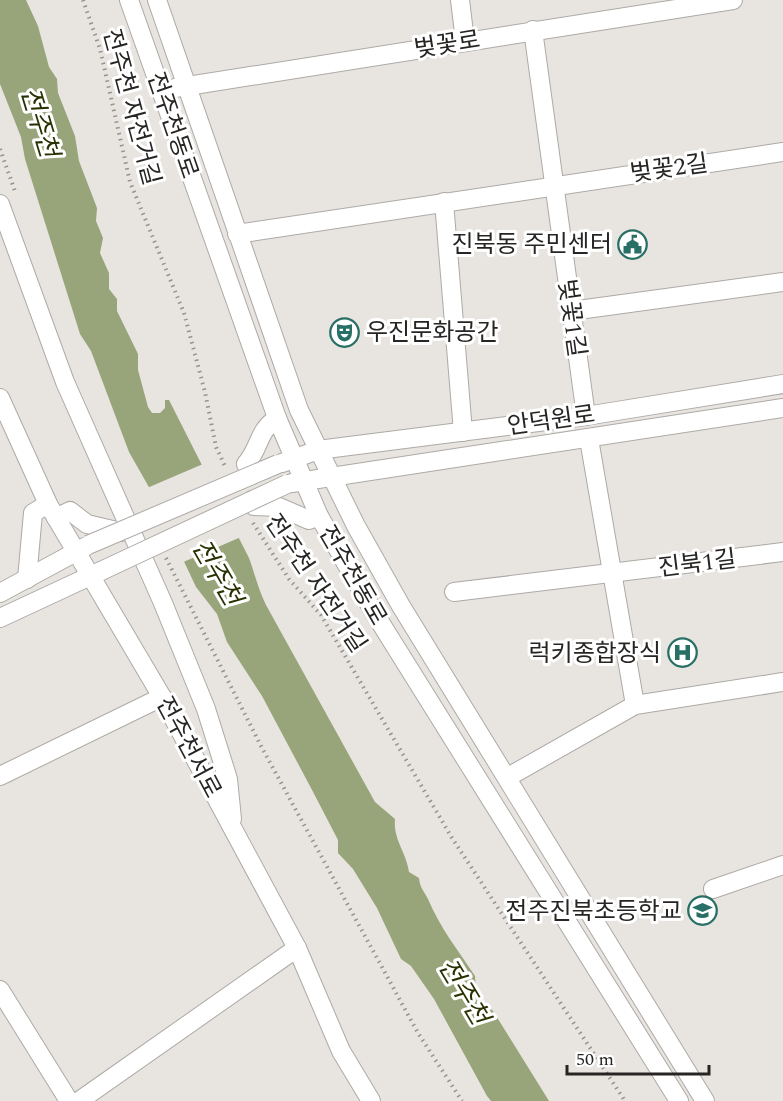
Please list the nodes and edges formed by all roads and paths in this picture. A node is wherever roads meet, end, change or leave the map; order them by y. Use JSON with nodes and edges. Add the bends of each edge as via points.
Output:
{"nodes":[{"id":1,"x":83,"y":0,"type":"edge"},
{"id":2,"x":129,"y":0,"type":"edge"},
{"id":3,"x":157,"y":0,"type":"edge"},
{"id":4,"x":460,"y":0,"type":"edge"},
{"id":5,"x":733,"y":0,"type":"edge"},
{"id":6,"x":533,"y":30,"type":"junction"},
{"id":7,"x":465,"y":41,"type":"junction"},
{"id":8,"x":186,"y":86,"type":"junction"},
{"id":9,"x":161,"y":90,"type":"junction"},
{"id":10,"x":0,"y":149,"type":"edge"},
{"id":11,"x":783,"y":152,"type":"edge"},
{"id":12,"x":554,"y":184,"type":"junction"},
{"id":13,"x":444,"y":202,"type":"junction"},
{"id":14,"x":0,"y":204,"type":"edge"},
{"id":15,"x":19,"y":204,"type":"dead end"},
{"id":16,"x":237,"y":234,"type":"junction"},
{"id":17,"x":783,"y":282,"type":"edge"},
{"id":18,"x":571,"y":311,"type":"junction"},
{"id":19,"x":783,"y":384,"type":"edge"},
{"id":20,"x":0,"y":398,"type":"edge"},
{"id":21,"x":783,"y":408,"type":"edge"},
{"id":22,"x":586,"y":416,"type":"junction"},
{"id":23,"x":271,"y":422,"type":"junction"},
{"id":24,"x":463,"y":432,"type":"junction"},
{"id":25,"x":589,"y":439,"type":"junction"},
{"id":26,"x":318,"y":450,"type":"junction"},
{"id":27,"x":286,"y":461,"type":"junction"},
{"id":28,"x":251,"y":475,"type":"junction"},
{"id":29,"x":331,"y":475,"type":"junction"},
{"id":30,"x":231,"y":478,"type":"dead end"},
{"id":31,"x":295,"y":482,"type":"junction"},
{"id":32,"x":251,"y":509,"type":"junction"},
{"id":33,"x":58,"y":511,"type":"junction"},
{"id":34,"x":319,"y":516,"type":"junction"},
{"id":35,"x":121,"y":532,"type":"junction"},
{"id":36,"x":81,"y":549,"type":"junction"},
{"id":37,"x":783,"y":552,"type":"edge"},
{"id":38,"x":165,"y":556,"type":"dead end"},
{"id":39,"x":96,"y":573,"type":"junction"},
{"id":40,"x":611,"y":573,"type":"junction"},
{"id":41,"x":27,"y":579,"type":"junction"},
{"id":42,"x":454,"y":592,"type":"dead end"},
{"id":43,"x":0,"y":593,"type":"edge"},
{"id":44,"x":0,"y":618,"type":"edge"},
{"id":45,"x":783,"y":682,"type":"edge"},
{"id":46,"x":162,"y":696,"type":"junction"},
{"id":47,"x":635,"y":705,"type":"junction"},
{"id":48,"x":0,"y":776,"type":"edge"},
{"id":49,"x":508,"y":777,"type":"junction"},
{"id":50,"x":232,"y":827,"type":"junction"},
{"id":51,"x":783,"y":865,"type":"edge"},
{"id":52,"x":713,"y":889,"type":"dead end"},
{"id":53,"x":297,"y":948,"type":"junction"},
{"id":54,"x":0,"y":990,"type":"edge"},
{"id":55,"x":69,"y":1101,"type":"edge"},
{"id":56,"x":79,"y":1101,"type":"edge"},
{"id":57,"x":371,"y":1101,"type":"edge"},
{"id":58,"x":462,"y":1101,"type":"edge"},
{"id":59,"x":624,"y":1101,"type":"edge"},
{"id":60,"x":679,"y":1101,"type":"edge"},
{"id":61,"x":705,"y":1101,"type":"edge"}],
"edges":[{"from":1,"to":30,"type":"path","name":"전주천 자전거길","via":[[100,49],[130,182],[184,313],[216,447]]},
{"from":2,"to":9,"type":"street","name":"전주천동로"},
{"from":3,"to":8,"type":"street","name":"전주천동로"},
{"from":4,"to":7,"type":"street"},
{"from":5,"to":6,"type":"street","name":"벚꽃로"},
{"from":6,"to":7,"type":"street","name":"벚꽃로"},
{"from":6,"to":12,"type":"street","name":"벚꽃1길"},
{"from":7,"to":8,"type":"street","name":"벚꽃로"},
{"from":8,"to":9,"type":"street","name":"벚꽃로"},
{"from":8,"to":16,"type":"street","name":"전주천동로"},
{"from":9,"to":23,"type":"street","name":"전주천동로"},
{"from":10,"to":15,"type":"path"},
{"from":11,"to":12,"type":"street","name":"벚꽃2길"},
{"from":12,"to":13,"type":"street"},
{"from":12,"to":18,"type":"street","name":"벚꽃1길"},
{"from":13,"to":16,"type":"street"},
{"from":13,"to":24,"type":"street"},
{"from":14,"to":50,"type":"street","via":[[65,382],[206,709],[228,779]]},
{"from":16,"to":26,"type":"street","name":"전주천동로","via":[[299,410]]},
{"from":17,"to":18,"type":"street"},
{"from":18,"to":22,"type":"street","name":"벚꽃1길"},
{"from":19,"to":22,"type":"street","name":"안덕원로"},
{"from":20,"to":33,"type":"street","name":"전주천서로"},
{"from":21,"to":25,"type":"street","name":"안덕원로"},
{"from":22,"to":24,"type":"street","name":"안덕원로"},
{"from":23,"to":27,"type":"street","name":"전주천동로"},
{"from":23,"to":28,"type":"street","via":[[246,464]]},
{"from":24,"to":26,"type":"street","name":"안덕원로"},
{"from":25,"to":29,"type":"street","name":"안덕원로"},
{"from":25,"to":40,"type":"street"},
{"from":26,"to":27,"type":"street","name":"안덕원로"},
{"from":26,"to":29,"type":"street","name":"전주천동로"},
{"from":27,"to":28,"type":"street","name":"안덕원로","bridge":true},
{"from":27,"to":31,"type":"street","name":"전주천동로"},
{"from":28,"to":35,"type":"street","name":"안덕원로","bridge":true},
{"from":29,"to":31,"type":"street","name":"안덕원로"},
{"from":29,"to":49,"type":"street","name":"전주천동로","via":[[401,606]]},
{"from":31,"to":32,"type":"street","name":"안덕원로","bridge":true},
{"from":31,"to":34,"type":"street","name":"전주천동로"},
{"from":32,"to":34,"type":"street","via":[[279,507],[309,520]]},
{"from":32,"to":39,"type":"street","name":"안덕원로","bridge":true},
{"from":32,"to":59,"type":"path","name":"전주천 자전거길","via":[[261,538],[289,579],[321,615],[452,838]]},
{"from":33,"to":35,"type":"street","via":[[87,524]]},
{"from":33,"to":36,"type":"street","name":"전주천서로"},
{"from":33,"to":41,"type":"street","via":[[33,513]]},
{"from":34,"to":60,"type":"street","name":"전주천동로","via":[[392,643]]},
{"from":35,"to":36,"type":"street","name":"안덕원로","bridge":true},
{"from":36,"to":39,"type":"street","name":"전주천서로"},
{"from":36,"to":41,"type":"street","name":"안덕원로"},
{"from":37,"to":40,"type":"street","name":"진북1길"},
{"from":38,"to":58,"type":"path","via":[[262,748],[418,1033]]},
{"from":39,"to":44,"type":"street","name":"안덕원로"},
{"from":39,"to":46,"type":"street","name":"전주천서로"},
{"from":40,"to":42,"type":"street","name":"진북1길"},
{"from":40,"to":47,"type":"street"},
{"from":41,"to":43,"type":"street","name":"안덕원로"},
{"from":45,"to":47,"type":"street"},
{"from":46,"to":48,"type":"street"},
{"from":46,"to":50,"type":"street","name":"전주천서로"},
{"from":47,"to":49,"type":"street"},
{"from":49,"to":61,"type":"street","name":"전주천동로"},
{"from":50,"to":53,"type":"street","name":"전주천서로"},
{"from":51,"to":52,"type":"street"},
{"from":53,"to":56,"type":"street"},
{"from":53,"to":57,"type":"street","name":"전주천서로","via":[[340,1051]]},
{"from":54,"to":55,"type":"street"}]}
